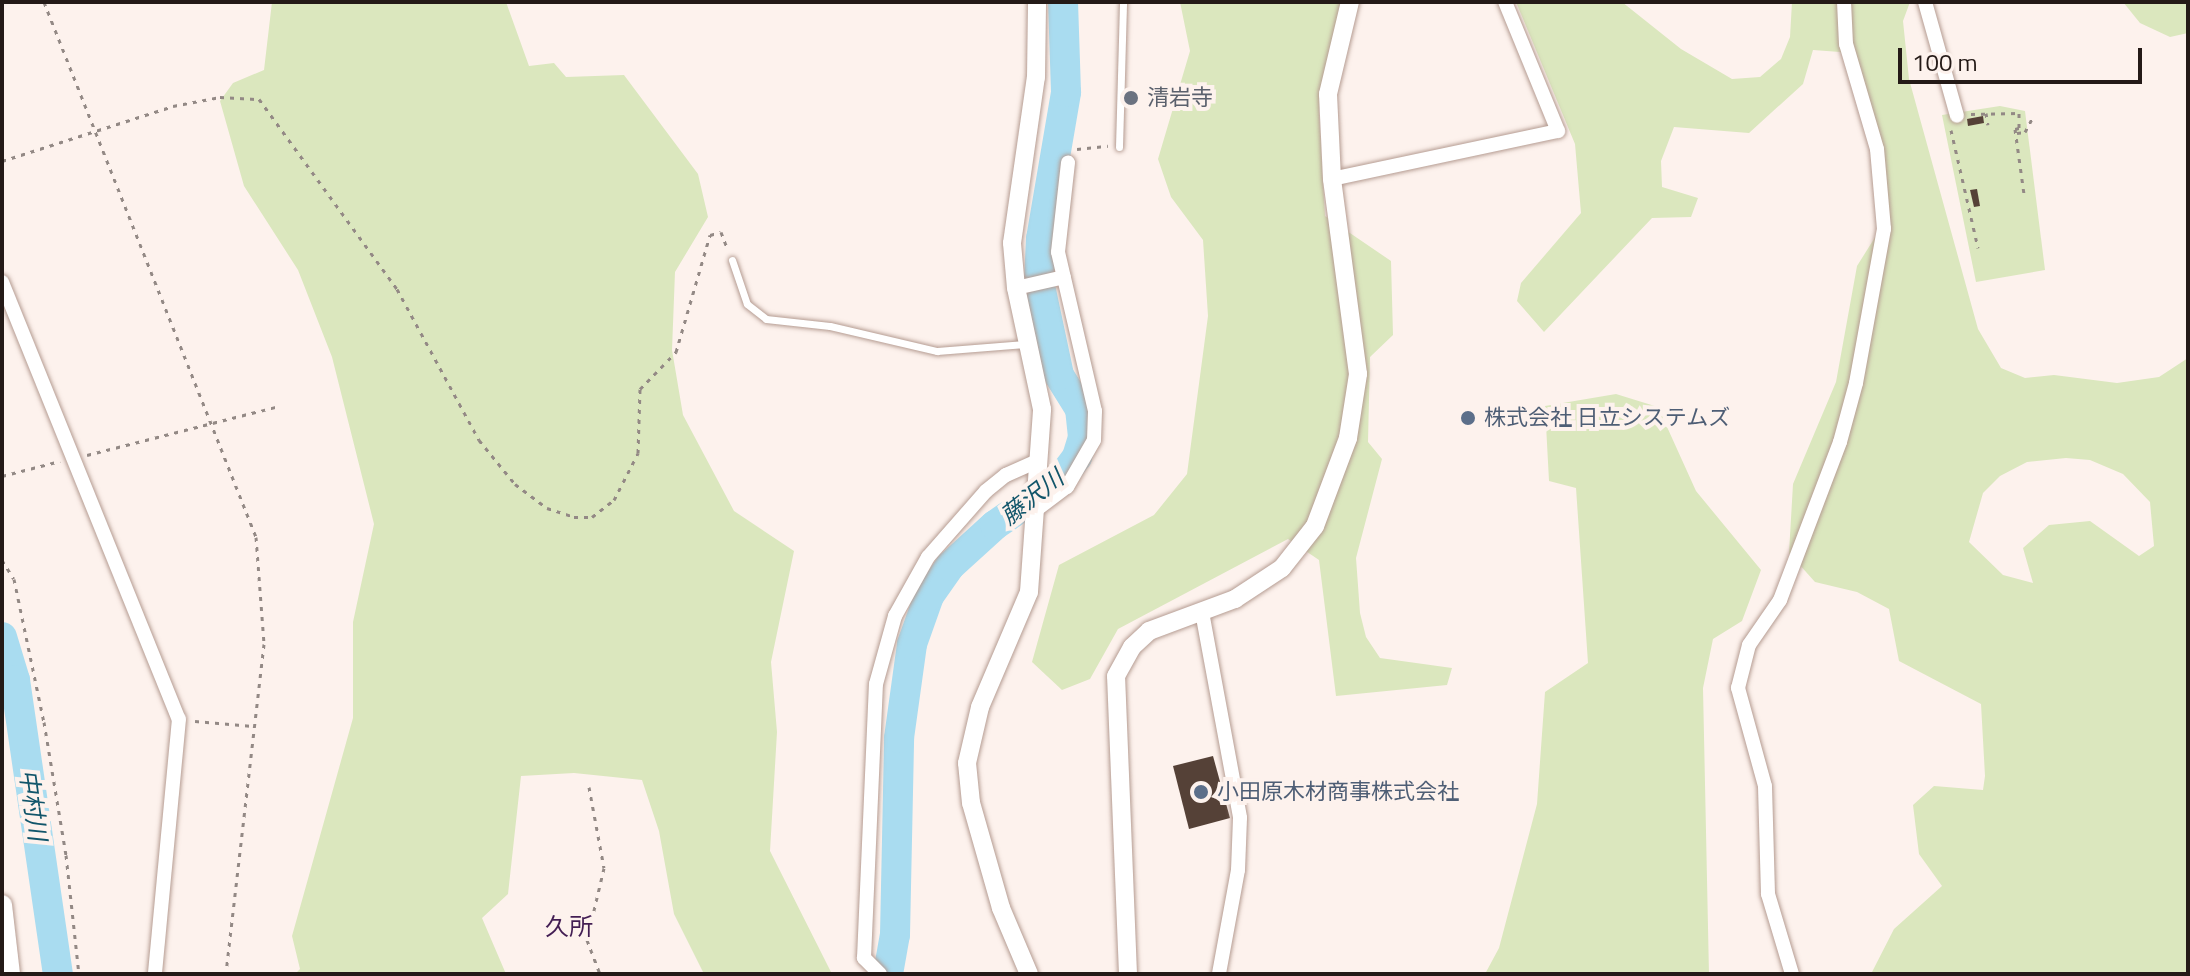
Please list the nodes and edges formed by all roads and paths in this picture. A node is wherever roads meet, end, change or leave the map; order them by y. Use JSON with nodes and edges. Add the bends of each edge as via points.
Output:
{"nodes":[{"id":1,"x":44,"y":2,"type":"edge"},
{"id":2,"x":1037,"y":2,"type":"edge"},
{"id":3,"x":1123,"y":2,"type":"edge"},
{"id":4,"x":1350,"y":2,"type":"edge"},
{"id":5,"x":1505,"y":2,"type":"edge"},
{"id":6,"x":1844,"y":2,"type":"edge"},
{"id":7,"x":1925,"y":2,"type":"edge"},
{"id":8,"x":1985,"y":111,"type":"junction"},
{"id":9,"x":2034,"y":115,"type":"dead end"},
{"id":10,"x":1957,"y":116,"type":"junction"},
{"id":11,"x":1988,"y":125,"type":"dead end"},
{"id":12,"x":96,"y":132,"type":"junction"},
{"id":13,"x":2015,"y":133,"type":"junction"},
{"id":14,"x":1079,"y":146,"type":"dead end"},
{"id":15,"x":1104,"y":146,"type":"dead end"},
{"id":16,"x":1119,"y":147,"type":"dead end"},
{"id":17,"x":2,"y":161,"type":"edge"},
{"id":18,"x":1068,"y":163,"type":"dead end"},
{"id":19,"x":1332,"y":179,"type":"junction"},
{"id":20,"x":2024,"y":194,"type":"dead end"},
{"id":21,"x":1978,"y":248,"type":"dead end"},
{"id":22,"x":732,"y":260,"type":"joint"},
{"id":23,"x":1062,"y":278,"type":"junction"},
{"id":24,"x":2,"y":282,"type":"edge"},
{"id":25,"x":1022,"y":287,"type":"junction"},
{"id":26,"x":1031,"y":344,"type":"junction"},
{"id":27,"x":279,"y":406,"type":"dead end"},
{"id":28,"x":210,"y":425,"type":"junction"},
{"id":29,"x":1038,"y":455,"type":"junction"},
{"id":30,"x":72,"y":458,"type":"junction"},
{"id":31,"x":2,"y":476,"type":"edge"},
{"id":32,"x":1036,"y":510,"type":"junction"},
{"id":33,"x":2,"y":560,"type":"edge"},
{"id":34,"x":1202,"y":612,"type":"junction"},
{"id":35,"x":179,"y":719,"type":"junction"},
{"id":36,"x":253,"y":726,"type":"junction"},
{"id":37,"x":589,"y":787,"type":"dead end"},
{"id":38,"x":2,"y":905,"type":"edge"},
{"id":39,"x":10,"y":974,"type":"edge"},
{"id":40,"x":79,"y":974,"type":"edge"},
{"id":41,"x":155,"y":974,"type":"edge"},
{"id":42,"x":226,"y":974,"type":"edge"},
{"id":43,"x":600,"y":974,"type":"edge"},
{"id":44,"x":880,"y":974,"type":"edge"},
{"id":45,"x":1029,"y":974,"type":"edge"},
{"id":46,"x":1128,"y":974,"type":"edge"},
{"id":47,"x":1219,"y":974,"type":"edge"},
{"id":48,"x":1792,"y":974,"type":"edge"}],
"edges":[{"from":1,"to":12,"type":"path"},
{"from":2,"to":25,"type":"street","via":[[1036,77],[1012,243]]},
{"from":3,"to":16,"type":"lane"},
{"from":4,"to":19,"type":"street","via":[[1328,94]]},
{"from":5,"to":19,"type":"street","via":[[1558,131]]},
{"from":6,"to":48,"type":"street","via":[[1846,44],[1877,149],[1884,229],[1840,442],[1780,600],[1744,656],[1738,688],[1765,786],[1768,894]]},
{"from":7,"to":10,"type":"street"},
{"from":8,"to":10,"type":"path"},
{"from":8,"to":11,"type":"path"},
{"from":8,"to":13,"type":"path","via":[[2019,113]]},
{"from":9,"to":13,"type":"path","via":[[2025,132]]},
{"from":10,"to":21,"type":"path","via":[[1960,127],[1951,129]]},
{"from":12,"to":17,"type":"path"},
{"from":12,"to":22,"type":"path","via":[[173,106],[220,97],[259,99],[390,278],[479,440],[515,484],[547,508],[574,517],[592,517],[614,500],[638,453],[640,389],[676,352],[710,235],[721,232]]},
{"from":12,"to":28,"type":"path"},
{"from":13,"to":20,"type":"path"},
{"from":14,"to":15,"type":"path"},
{"from":18,"to":23,"type":"street","via":[[1059,239]]},
{"from":19,"to":34,"type":"street","via":[[1358,374],[1348,438],[1315,526],[1282,568],[1235,599]]},
{"from":22,"to":26,"type":"lane","via":[[747,304],[766,319],[844,329],[937,351]]},
{"from":23,"to":25,"type":"street"},
{"from":23,"to":32,"type":"street","via":[[1095,411],[1094,440],[1067,487]]},
{"from":24,"to":30,"type":"street"},
{"from":25,"to":26,"type":"street"},
{"from":26,"to":29,"type":"street","via":[[1042,409]]},
{"from":27,"to":28,"type":"path"},
{"from":28,"to":30,"type":"path"},
{"from":28,"to":36,"type":"path","via":[[256,537],[264,644]]},
{"from":29,"to":32,"type":"street"},
{"from":29,"to":44,"type":"street","via":[[986,491],[928,557],[895,616],[876,684],[864,958]]},
{"from":30,"to":31,"type":"path"},
{"from":30,"to":35,"type":"street"},
{"from":32,"to":45,"type":"street","via":[[1023,617],[980,707],[967,763],[971,803],[997,893]]},
{"from":33,"to":40,"type":"path","via":[[14,579],[44,722]]},
{"from":34,"to":46,"type":"street","via":[[1149,631],[1132,647],[1116,676]]},
{"from":34,"to":47,"type":"street","via":[[1240,818],[1238,870]]},
{"from":35,"to":36,"type":"path"},
{"from":35,"to":41,"type":"street"},
{"from":36,"to":42,"type":"path"},
{"from":37,"to":43,"type":"path","via":[[604,868],[587,940]]},
{"from":38,"to":39,"type":"main road"}]}
